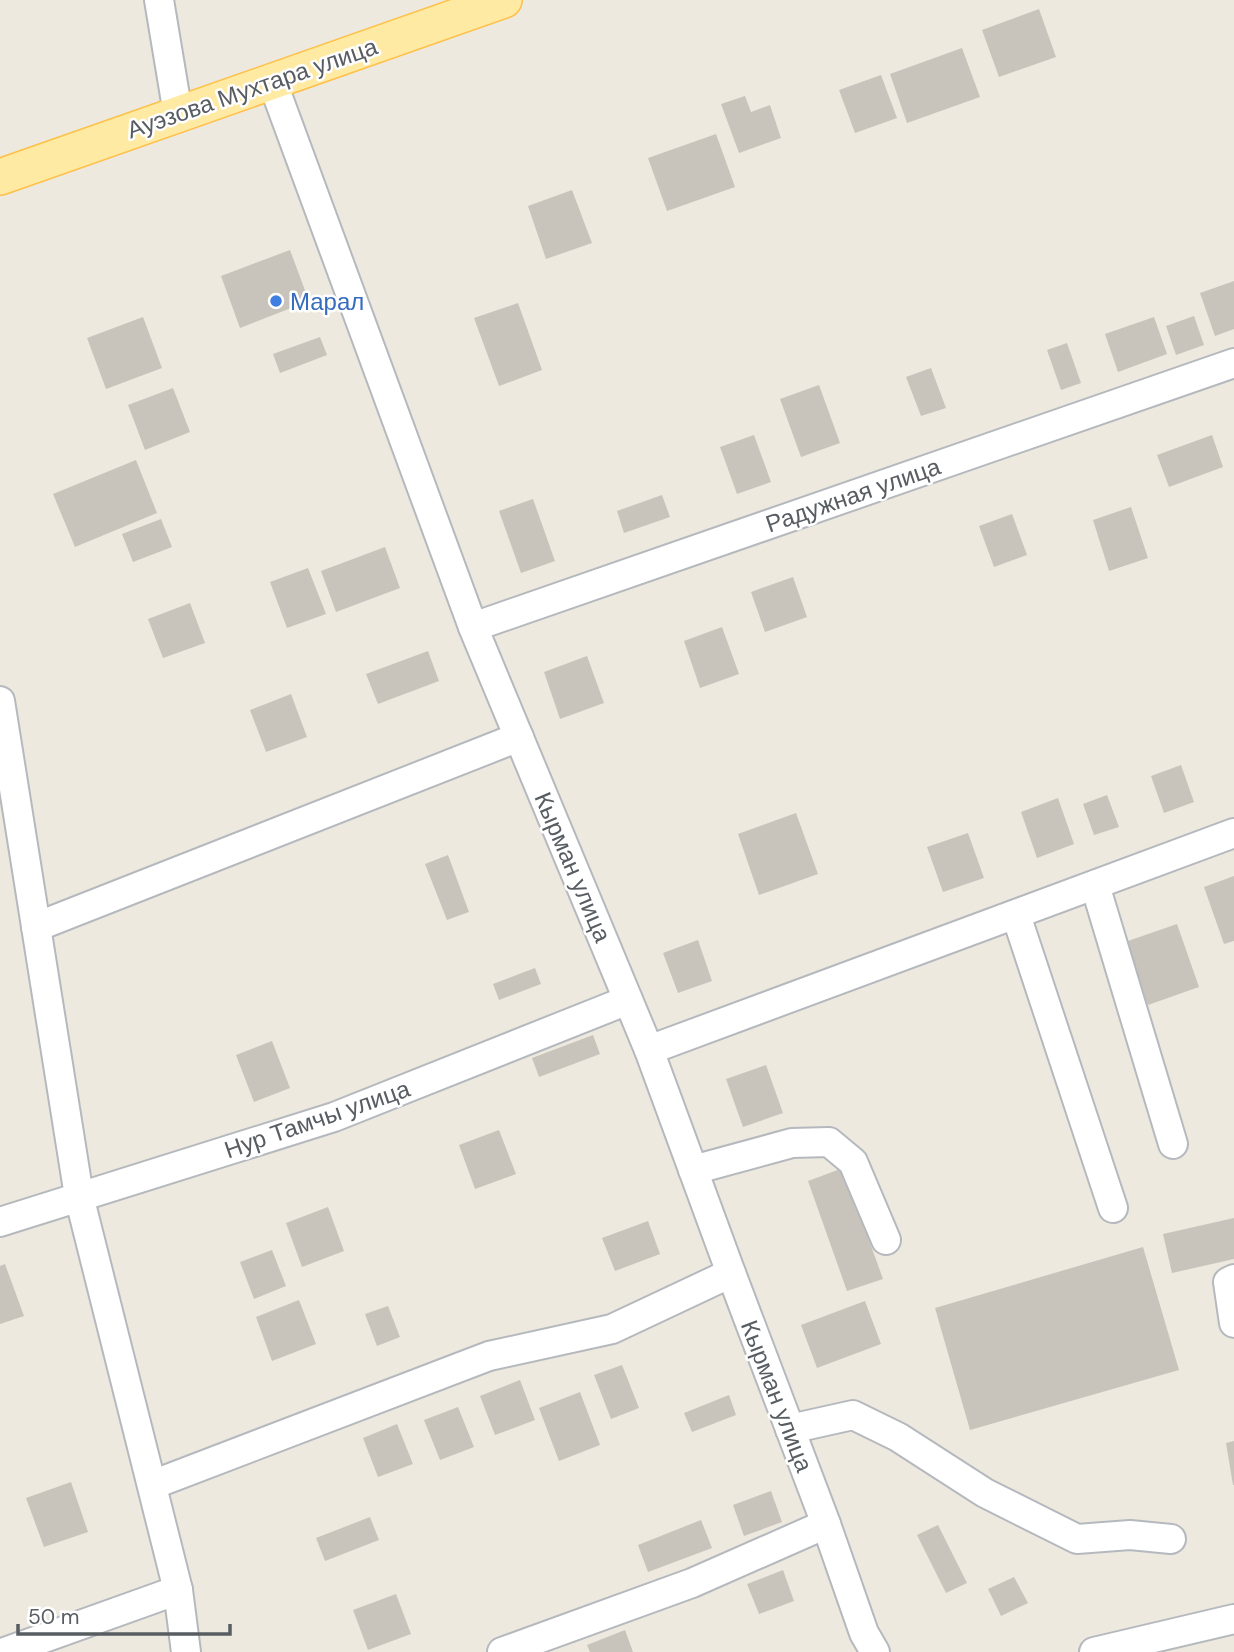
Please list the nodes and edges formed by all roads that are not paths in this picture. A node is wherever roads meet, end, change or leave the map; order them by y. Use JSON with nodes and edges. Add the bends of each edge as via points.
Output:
{"nodes":[{"id":1,"x":159,"y":0,"type":"edge"},
{"id":2,"x":504,"y":0,"type":"edge"},
{"id":3,"x":272,"y":81,"type":"junction"},
{"id":4,"x":178,"y":114,"type":"junction"},
{"id":5,"x":0,"y":177,"type":"edge"},
{"id":6,"x":1234,"y":363,"type":"edge"},
{"id":7,"x":473,"y":626,"type":"junction"},
{"id":8,"x":0,"y":701,"type":"edge"},
{"id":9,"x":519,"y":737,"type":"junction"},
{"id":10,"x":5,"y":759,"type":"edge"},
{"id":11,"x":1234,"y":833,"type":"edge"},
{"id":12,"x":1095,"y":885,"type":"junction"},
{"id":13,"x":1016,"y":915,"type":"junction"},
{"id":14,"x":36,"y":927,"type":"junction"},
{"id":15,"x":628,"y":1000,"type":"junction"},
{"id":16,"x":649,"y":1051,"type":"junction"},
{"id":17,"x":1172,"y":1144,"type":"dead end"},
{"id":18,"x":693,"y":1170,"type":"junction"},
{"id":19,"x":79,"y":1196,"type":"junction"},
{"id":20,"x":1113,"y":1208,"type":"dead end"},
{"id":21,"x":0,"y":1222,"type":"edge"},
{"id":22,"x":886,"y":1240,"type":"dead end"},
{"id":23,"x":731,"y":1273,"type":"junction"},
{"id":24,"x":1234,"y":1279,"type":"edge"},
{"id":25,"x":1234,"y":1323,"type":"edge"},
{"id":26,"x":790,"y":1429,"type":"junction"},
{"id":27,"x":152,"y":1485,"type":"junction"},
{"id":28,"x":826,"y":1524,"type":"junction"},
{"id":29,"x":1171,"y":1539,"type":"dead end"},
{"id":30,"x":178,"y":1590,"type":"junction"},
{"id":31,"x":1234,"y":1619,"type":"edge"},
{"id":32,"x":5,"y":1652,"type":"edge"},
{"id":33,"x":186,"y":1652,"type":"edge"},
{"id":34,"x":502,"y":1652,"type":"edge"},
{"id":35,"x":874,"y":1652,"type":"edge"},
{"id":36,"x":1094,"y":1652,"type":"edge"}],
"edges":[{"from":1,"to":4,"type":"street"},
{"from":2,"to":3,"type":"main road","name":"Ауэзова Мухтара улица"},
{"from":3,"to":4,"type":"main road","name":"Ауэзова Мухтара улица"},
{"from":3,"to":7,"type":"street","name":"Кырман улица"},
{"from":4,"to":5,"type":"main road","name":"Ауэзова Мухтара улица"},
{"from":6,"to":7,"type":"street","name":"Радужная улица"},
{"from":7,"to":9,"type":"street","name":"Кырман улица"},
{"from":8,"to":10,"type":"street"},
{"from":9,"to":14,"type":"street"},
{"from":9,"to":15,"type":"street","name":"Кырман улица"},
{"from":10,"to":14,"type":"street"},
{"from":11,"to":12,"type":"street"},
{"from":12,"to":13,"type":"street"},
{"from":12,"to":17,"type":"street"},
{"from":13,"to":16,"type":"street"},
{"from":13,"to":20,"type":"street"},
{"from":14,"to":19,"type":"street"},
{"from":15,"to":16,"type":"street","name":"Кырман улица"},
{"from":15,"to":19,"type":"street","name":"Нур Тамчы улица","via":[[334,1117]]},
{"from":16,"to":18,"type":"street","name":"Кырман улица"},
{"from":18,"to":22,"type":"street","via":[[792,1143],[829,1142],[853,1161]]},
{"from":18,"to":23,"type":"street","name":"Кырман улица"},
{"from":19,"to":21,"type":"street","name":"Нур Тамчы улица"},
{"from":19,"to":27,"type":"street"},
{"from":23,"to":26,"type":"street","name":"Кырман улица"},
{"from":23,"to":27,"type":"street","via":[[612,1329],[489,1356]]},
{"from":24,"to":25,"type":"street","via":[[1228,1282]]},
{"from":26,"to":28,"type":"street","name":"Кырман улица"},
{"from":26,"to":29,"type":"street","via":[[853,1415],[898,1437],[985,1493],[1077,1539],[1130,1535]]},
{"from":27,"to":30,"type":"street"},
{"from":28,"to":34,"type":"street","via":[[692,1583]]},
{"from":28,"to":35,"type":"street","name":"Кырман улица"},
{"from":30,"to":32,"type":"street"},
{"from":30,"to":33,"type":"street"},
{"from":31,"to":36,"type":"street"}]}
